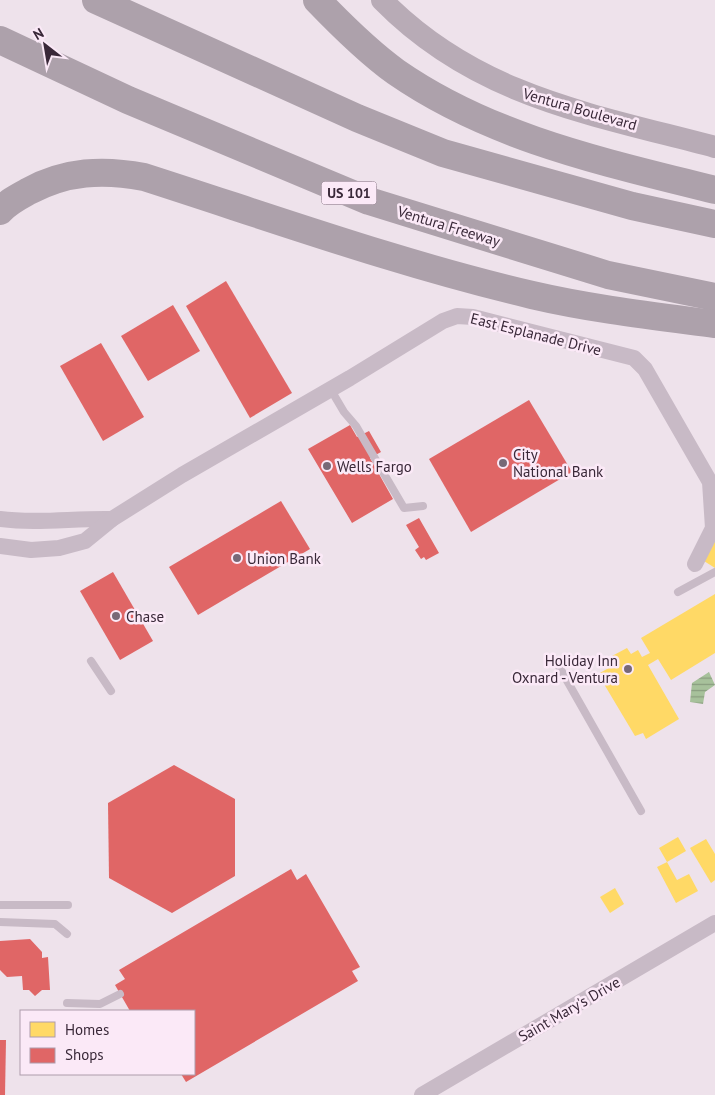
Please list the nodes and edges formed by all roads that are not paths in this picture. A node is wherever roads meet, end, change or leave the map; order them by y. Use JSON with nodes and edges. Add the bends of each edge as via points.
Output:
{"nodes":[{"id":1,"x":96,"y":0,"type":"edge"},
{"id":2,"x":316,"y":0,"type":"edge"},
{"id":3,"x":382,"y":0,"type":"edge"},
{"id":4,"x":0,"y":40,"type":"edge"},
{"id":5,"x":715,"y":147,"type":"edge"},
{"id":6,"x":715,"y":190,"type":"edge"},
{"id":7,"x":0,"y":210,"type":"edge"},
{"id":8,"x":715,"y":224,"type":"edge"},
{"id":9,"x":715,"y":297,"type":"edge"},
{"id":10,"x":715,"y":324,"type":"edge"},
{"id":11,"x":331,"y":390,"type":"junction"},
{"id":12,"x":713,"y":500,"type":"edge"},
{"id":13,"x":423,"y":506,"type":"dead end"},
{"id":14,"x":0,"y":519,"type":"edge"},
{"id":15,"x":112,"y":519,"type":"junction"},
{"id":16,"x":0,"y":546,"type":"edge"},
{"id":17,"x":695,"y":564,"type":"dead end"},
{"id":18,"x":715,"y":572,"type":"edge"},
{"id":19,"x":678,"y":592,"type":"dead end"},
{"id":20,"x":91,"y":661,"type":"dead end"},
{"id":21,"x":557,"y":663,"type":"dead end"},
{"id":22,"x":111,"y":691,"type":"dead end"},
{"id":23,"x":641,"y":811,"type":"dead end"},
{"id":24,"x":0,"y":905,"type":"edge"},
{"id":25,"x":68,"y":905,"type":"dead end"},
{"id":26,"x":0,"y":922,"type":"edge"},
{"id":27,"x":715,"y":923,"type":"edge"},
{"id":28,"x":66,"y":934,"type":"dead end"},
{"id":29,"x":120,"y":994,"type":"dead end"},
{"id":30,"x":67,"y":1003,"type":"dead end"},
{"id":31,"x":422,"y":1095,"type":"edge"}],
"edges":[{"from":1,"to":8,"type":"highway","via":[[442,154],[632,206]]},
{"from":2,"to":6,"type":"highway","via":[[351,35],[395,71],[490,124],[567,152]]},
{"from":3,"to":5,"type":"street","name":"Ventura Boulevard","via":[[429,41],[466,66],[510,88],[557,105]]},
{"from":4,"to":9,"type":"highway","name":"Ventura Freeway","number":"US 101","via":[[128,100],[369,201],[608,275]]},
{"from":7,"to":10,"type":"highway","via":[[17,197],[54,180],[74,174],[117,172],[144,177],[420,266],[533,295],[633,314]]},
{"from":11,"to":12,"type":"street","name":"East Esplanade Drive","via":[[443,321],[457,316],[474,317],[634,358],[645,369],[688,440],[710,482]]},
{"from":11,"to":13,"type":"lane","via":[[404,508]]},
{"from":11,"to":15,"type":"street","name":"East Esplanade Drive"},
{"from":12,"to":17,"type":"street","name":"East Esplanade Drive","via":[[713,528]]},
{"from":14,"to":15,"type":"street","via":[[22,522]]},
{"from":15,"to":16,"type":"street","name":"East Esplanade Drive","via":[[85,541],[59,548],[31,550]]},
{"from":18,"to":19,"type":"lane"},
{"from":20,"to":22,"type":"lane"},
{"from":21,"to":23,"type":"lane"},
{"from":24,"to":25,"type":"lane"},
{"from":26,"to":28,"type":"lane","via":[[55,924]]},
{"from":27,"to":31,"type":"street","name":"Saint Mary's Drive"},
{"from":29,"to":30,"type":"lane","via":[[100,1004]]}]}
